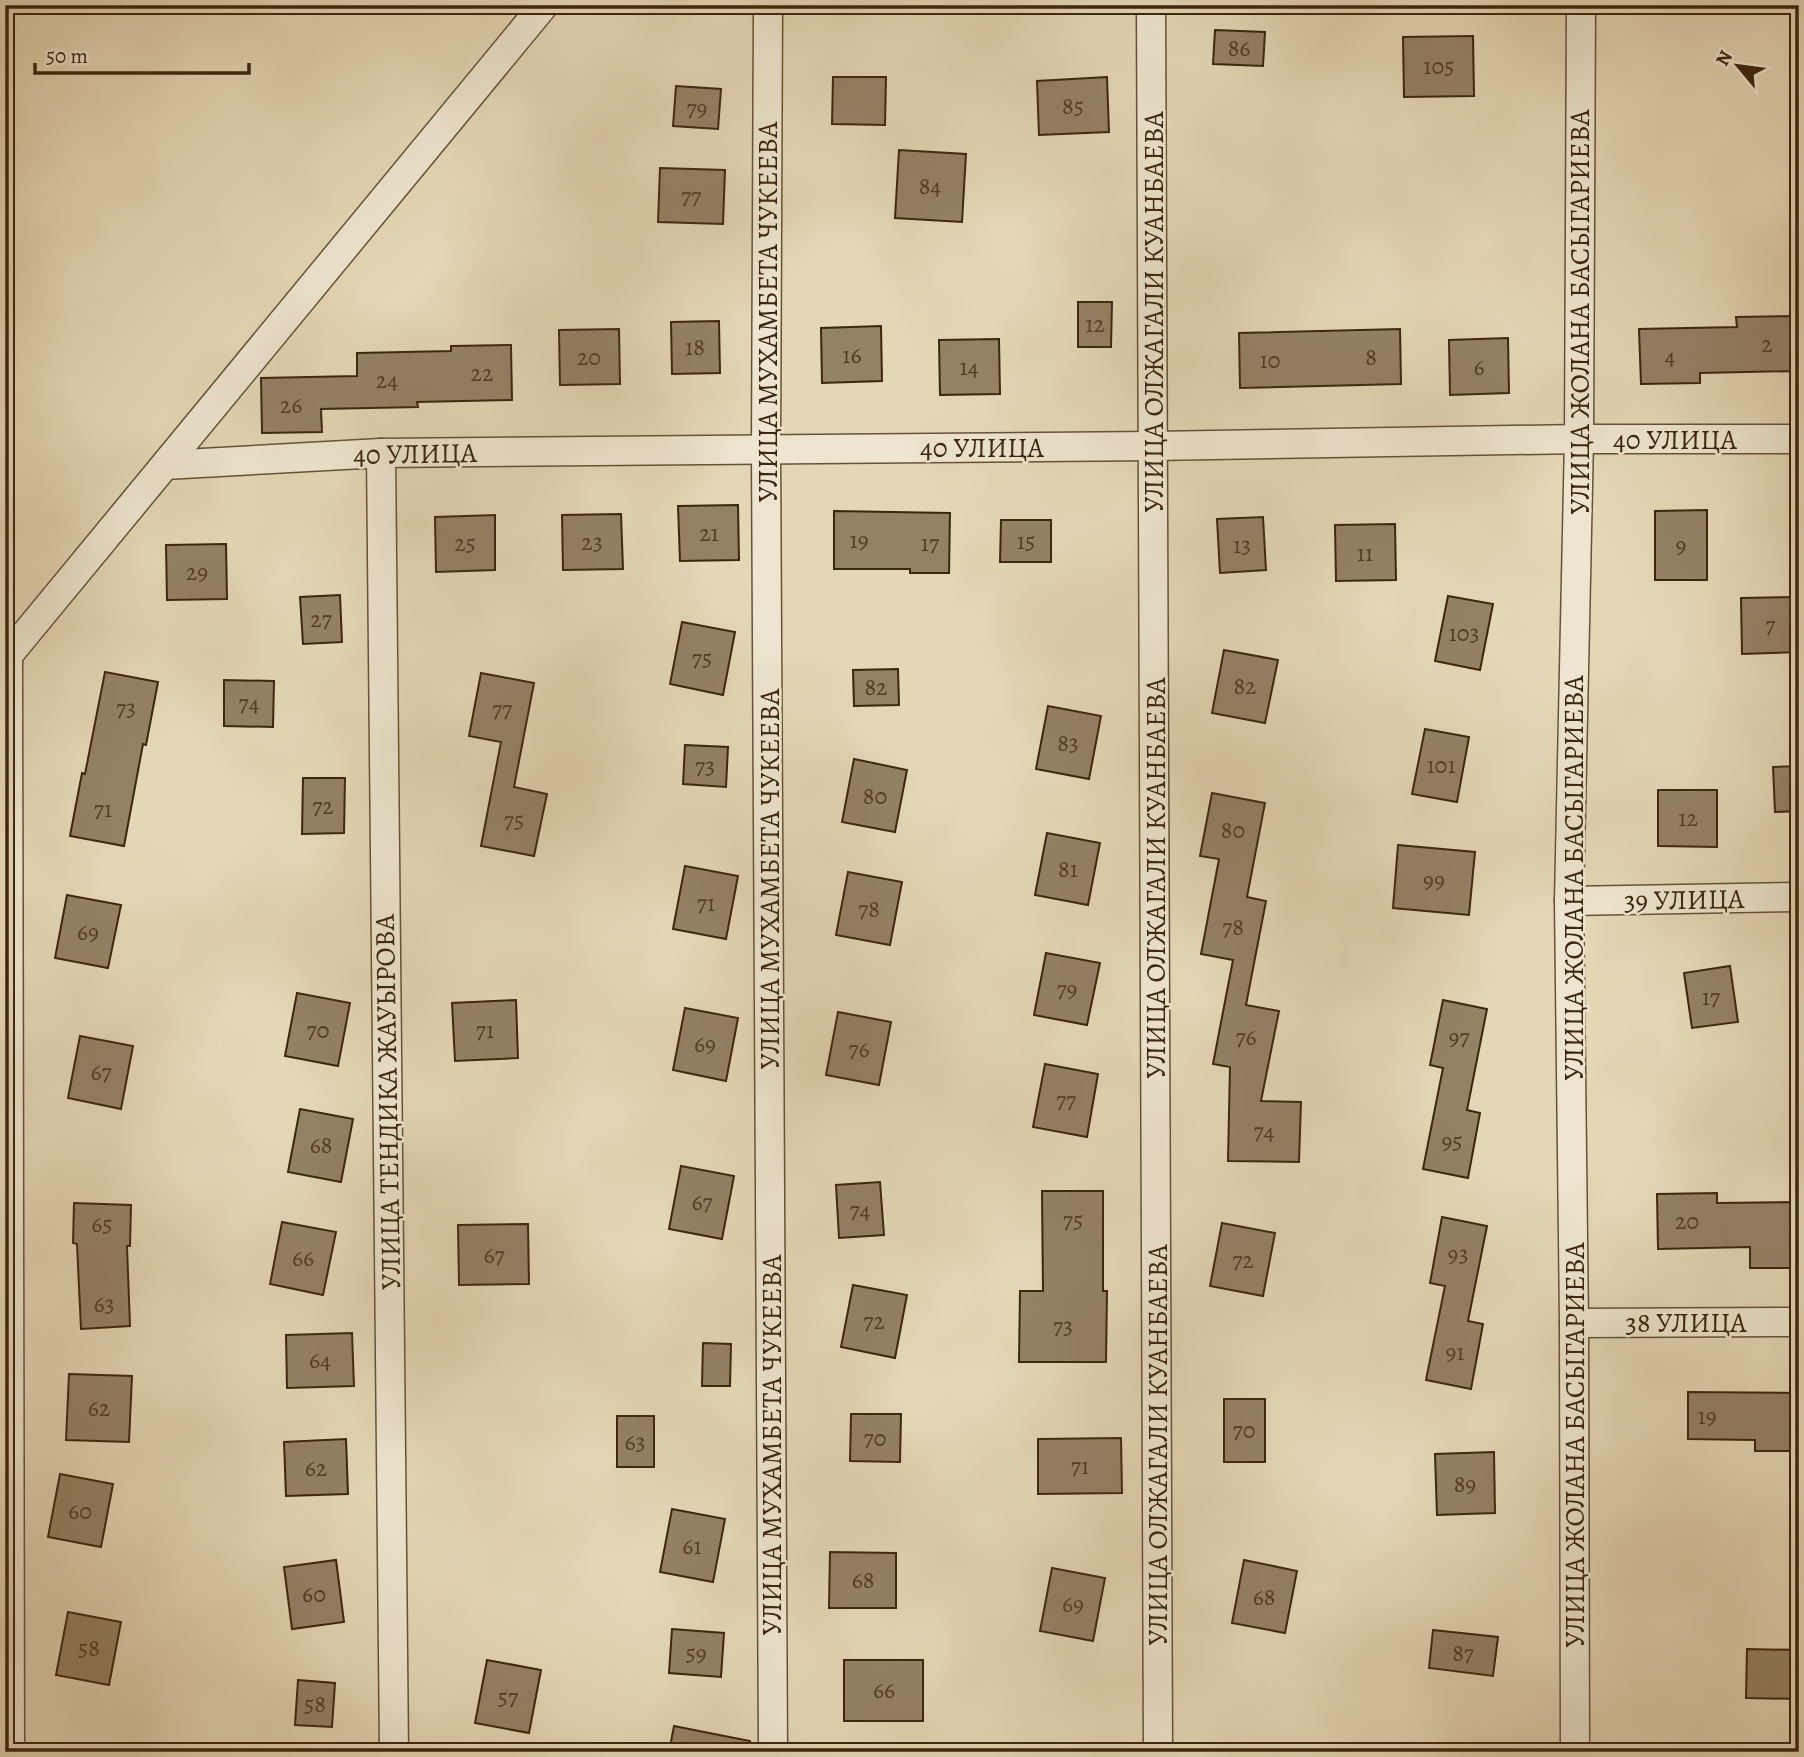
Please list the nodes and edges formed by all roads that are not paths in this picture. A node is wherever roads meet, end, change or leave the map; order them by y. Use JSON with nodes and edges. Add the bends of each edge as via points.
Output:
{"nodes":[{"id":1,"x":544,"y":5,"type":"edge"},
{"id":2,"x":768,"y":5,"type":"edge"},
{"id":3,"x":1151,"y":5,"type":"edge"},
{"id":4,"x":1581,"y":5,"type":"edge"},
{"id":5,"x":1579,"y":439,"type":"junction"},
{"id":6,"x":1799,"y":439,"type":"edge"},
{"id":7,"x":1153,"y":446,"type":"junction"},
{"id":8,"x":766,"y":449,"type":"junction"},
{"id":9,"x":381,"y":453,"type":"junction"},
{"id":10,"x":165,"y":464,"type":"junction"},
{"id":11,"x":7,"y":657,"type":"edge"},
{"id":12,"x":1799,"y":897,"type":"edge"},
{"id":13,"x":1569,"y":901,"type":"junction"},
{"id":14,"x":1799,"y":1322,"type":"edge"},
{"id":15,"x":1574,"y":1323,"type":"junction"},
{"id":16,"x":10,"y":1752,"type":"edge"},
{"id":17,"x":394,"y":1752,"type":"edge"},
{"id":18,"x":773,"y":1752,"type":"edge"},
{"id":19,"x":1158,"y":1752,"type":"edge"},
{"id":20,"x":1575,"y":1752,"type":"edge"}],
"edges":[{"from":1,"to":10,"type":"street"},
{"from":2,"to":8,"type":"street","name":"УЛИЦА МУХАМБЕТА ЧУКЕЕВА"},
{"from":3,"to":7,"type":"street","name":"УЛИЦА ОЛЖАГАЛИ КУАНБАЕВА"},
{"from":4,"to":5,"type":"street","name":"УЛИЦА ЖОЛАНА БАСЫГАРИЕВА"},
{"from":5,"to":6,"type":"street","name":"40 УЛИЦА"},
{"from":5,"to":7,"type":"street","name":"40 УЛИЦА"},
{"from":5,"to":13,"type":"street","name":"УЛИЦА ЖОЛАНА БАСЫГАРИЕВА"},
{"from":7,"to":8,"type":"street","name":"40 УЛИЦА"},
{"from":7,"to":19,"type":"street","name":"УЛИЦА ОЛЖАГАЛИ КУАНБАЕВА"},
{"from":8,"to":9,"type":"street","name":"40 УЛИЦА"},
{"from":8,"to":18,"type":"street","name":"УЛИЦА МУХАМБЕТА ЧУКЕЕВА"},
{"from":9,"to":10,"type":"street","name":"40 УЛИЦА"},
{"from":9,"to":17,"type":"street","name":"УЛИЦА ТЕНДИКА ЖАУЫРОВА"},
{"from":10,"to":11,"type":"street"},
{"from":11,"to":16,"type":"street"},
{"from":12,"to":13,"type":"street","name":"39 УЛИЦА"},
{"from":13,"to":15,"type":"street","name":"УЛИЦА ЖОЛАНА БАСЫГАРИЕВА"},
{"from":14,"to":15,"type":"street","name":"38 УЛИЦА"},
{"from":15,"to":20,"type":"street","name":"УЛИЦА ЖОЛАНА БАСЫГАРИЕВА"}]}
